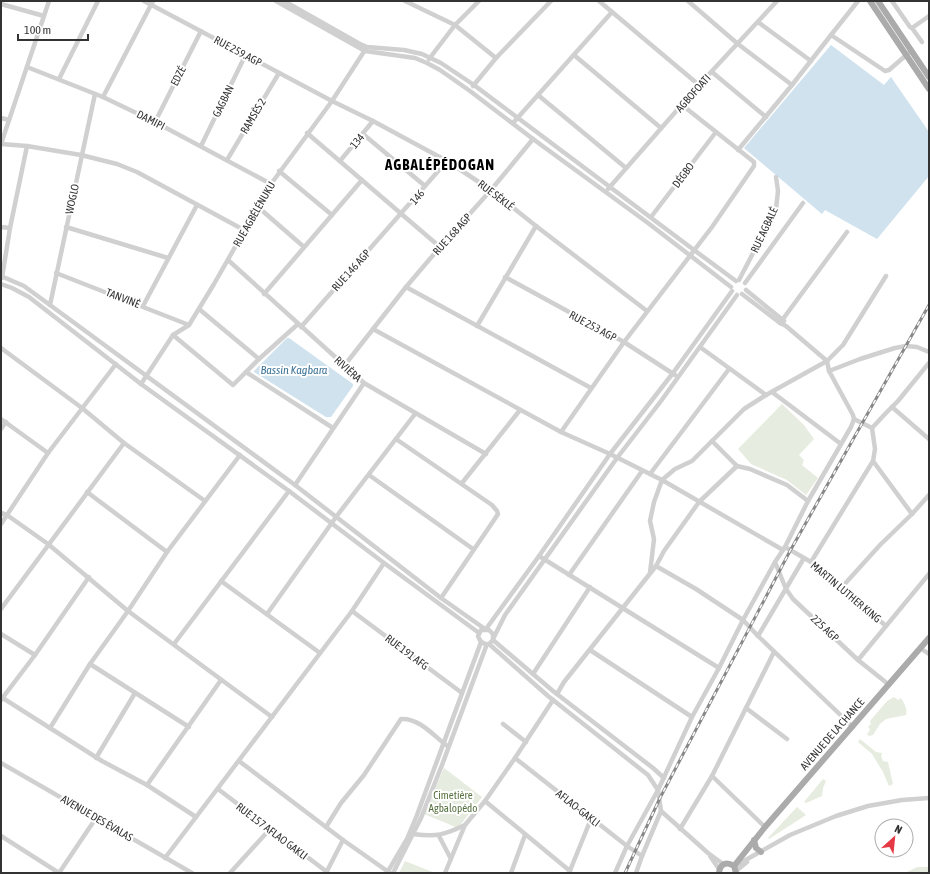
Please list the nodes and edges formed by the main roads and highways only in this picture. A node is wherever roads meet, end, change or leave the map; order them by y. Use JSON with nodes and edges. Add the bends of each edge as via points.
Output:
{"nodes":[{"id":1,"x":870,"y":1,"type":"edge"},
{"id":2,"x":878,"y":1,"type":"edge"},
{"id":3,"x":909,"y":53,"type":"junction"},
{"id":4,"x":929,"y":77,"type":"edge"},
{"id":5,"x":929,"y":89,"type":"edge"},
{"id":6,"x":929,"y":638,"type":"edge"},
{"id":7,"x":752,"y":842,"type":"junction"},
{"id":8,"x":762,"y":852,"type":"road end"},
{"id":9,"x":729,"y":868,"type":"edge"}],
"edges":[{"from":1,"to":3,"type":"main road"},
{"from":2,"to":3,"type":"main road"},
{"from":3,"to":4,"type":"main road"},
{"from":3,"to":5,"type":"main road"},
{"from":6,"to":7,"type":"main road","name":"AVENUE DE LA CHANCE"},
{"from":7,"to":8,"type":"main road"},
{"from":7,"to":9,"type":"main road","name":"AVENUE DE LA CHANCE"}]}
